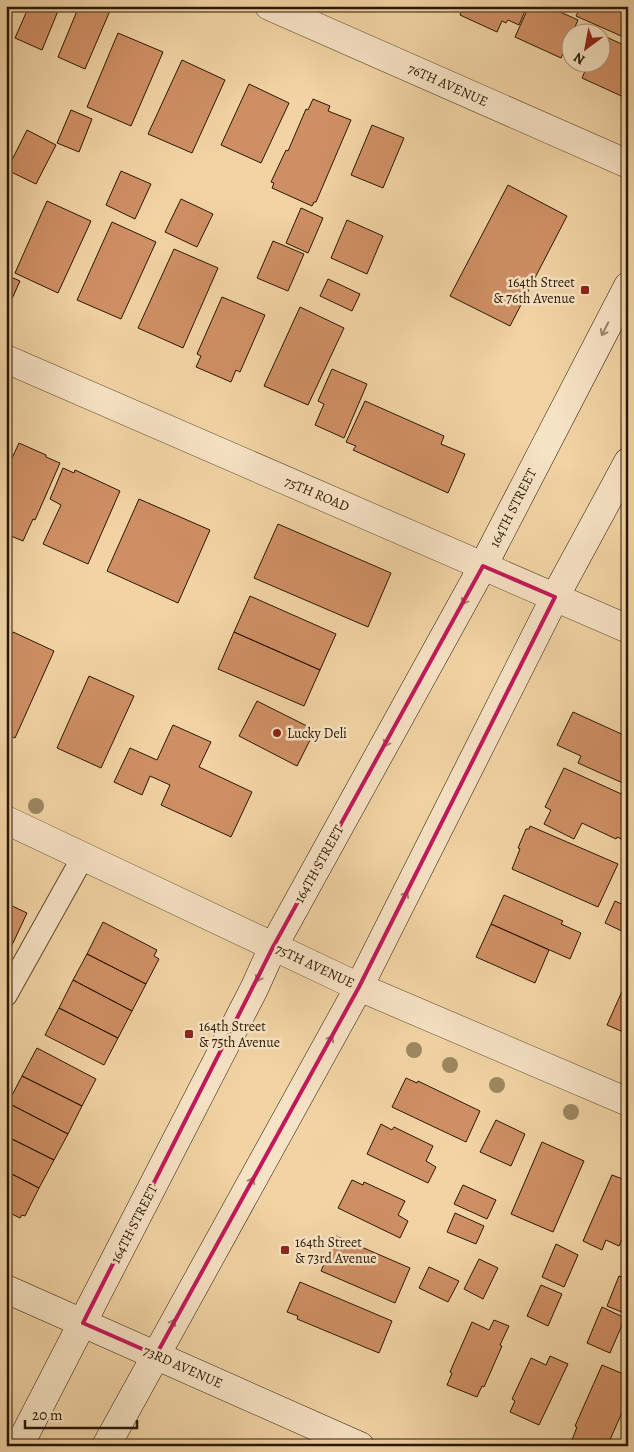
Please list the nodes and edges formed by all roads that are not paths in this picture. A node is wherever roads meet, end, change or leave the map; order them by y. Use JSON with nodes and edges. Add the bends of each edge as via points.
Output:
{"nodes":[{"id":1,"x":268,"y":6,"type":"edge"},
{"id":2,"x":628,"y":164,"type":"edge"},
{"id":3,"x":628,"y":286,"type":"edge"},
{"id":4,"x":6,"y":359,"type":"edge"},
{"id":5,"x":628,"y":462,"type":"edge"},
{"id":6,"x":483,"y":566,"type":"junction"},
{"id":7,"x":555,"y":597,"type":"junction"},
{"id":8,"x":628,"y":629,"type":"edge"},
{"id":9,"x":6,"y":820,"type":"edge"},
{"id":10,"x":83,"y":856,"type":"junction"},
{"id":11,"x":273,"y":947,"type":"junction"},
{"id":12,"x":359,"y":987,"type":"junction"},
{"id":13,"x":6,"y":995,"type":"edge"},
{"id":14,"x":628,"y":1102,"type":"edge"},
{"id":15,"x":6,"y":1289,"type":"edge"},
{"id":16,"x":83,"y":1323,"type":"junction"},
{"id":17,"x":156,"y":1355,"type":"junction"},
{"id":18,"x":20,"y":1446,"type":"edge"},
{"id":19,"x":106,"y":1446,"type":"edge"},
{"id":20,"x":360,"y":1446,"type":"edge"}],
"edges":[{"from":1,"to":2,"type":"street","name":"76TH AVENUE"},
{"from":3,"to":6,"type":"street","name":"164TH STREET","one_way":true},
{"from":4,"to":6,"type":"street","name":"75TH ROAD"},
{"from":5,"to":7,"type":"street"},
{"from":6,"to":7,"type":"street","name":"75TH ROAD"},
{"from":6,"to":11,"type":"street","name":"164TH STREET","one_way":true},
{"from":7,"to":8,"type":"street","name":"75TH ROAD"},
{"from":12,"to":7,"type":"street","one_way":true},
{"from":9,"to":10,"type":"street","name":"75TH AVENUE"},
{"from":10,"to":11,"type":"street","name":"75TH AVENUE"},
{"from":10,"to":13,"type":"lane"},
{"from":11,"to":12,"type":"street","name":"75TH AVENUE"},
{"from":11,"to":16,"type":"street","name":"164TH STREET","one_way":true},
{"from":12,"to":14,"type":"street","name":"75TH AVENUE"},
{"from":17,"to":12,"type":"street","one_way":true},
{"from":15,"to":16,"type":"street","name":"73RD AVENUE"},
{"from":16,"to":17,"type":"street","name":"73RD AVENUE"},
{"from":16,"to":18,"type":"street","name":"164TH STREET"},
{"from":17,"to":19,"type":"street"},
{"from":17,"to":20,"type":"street","name":"73RD AVENUE"}]}
